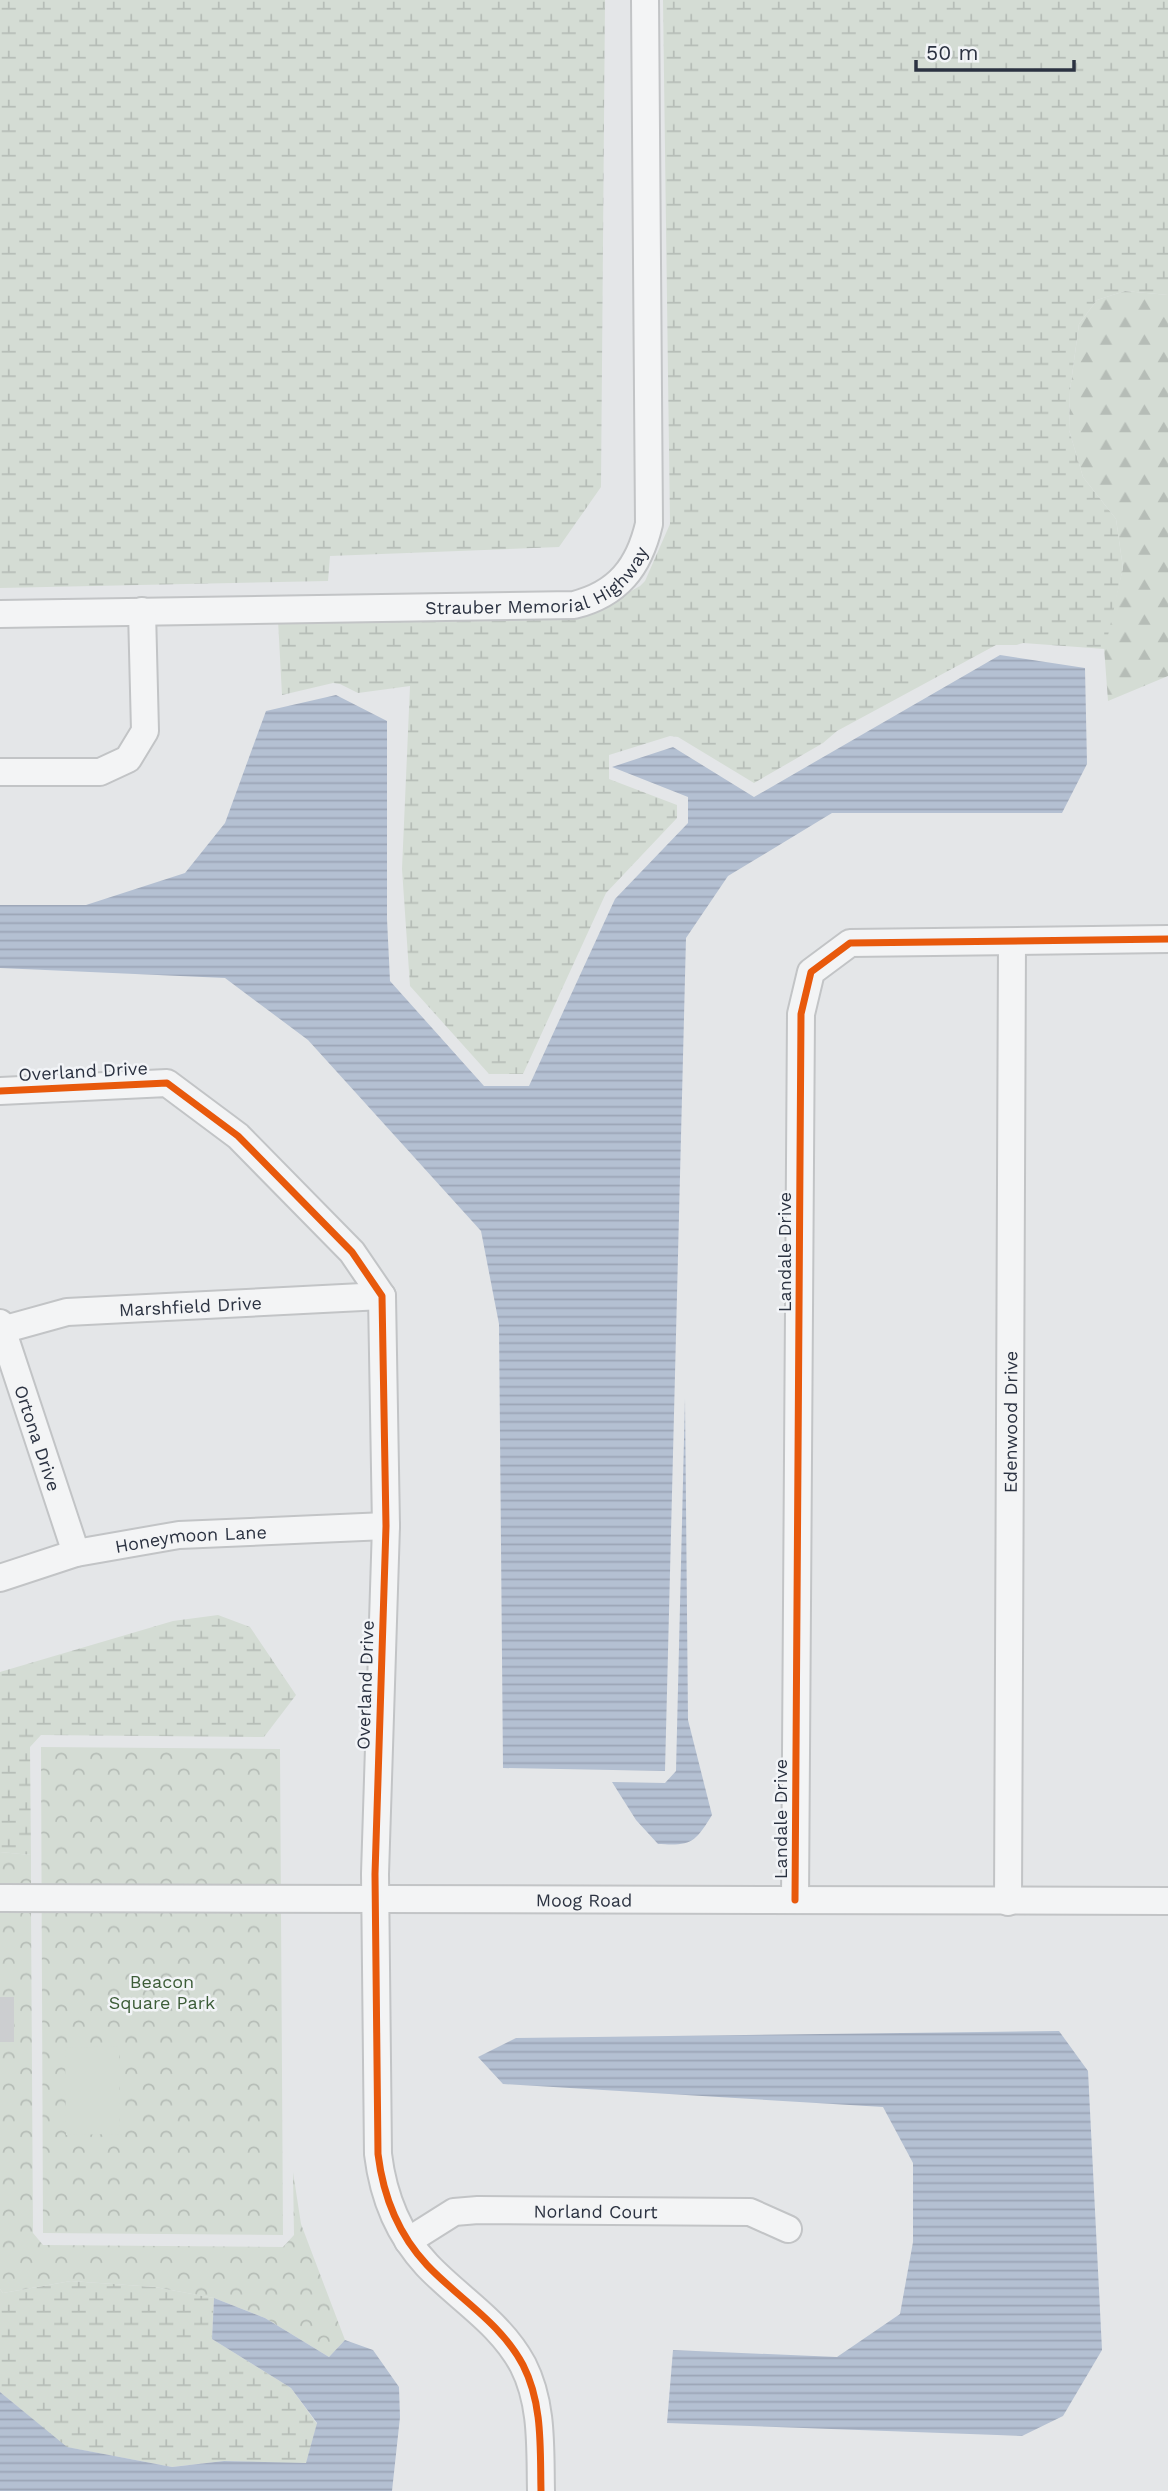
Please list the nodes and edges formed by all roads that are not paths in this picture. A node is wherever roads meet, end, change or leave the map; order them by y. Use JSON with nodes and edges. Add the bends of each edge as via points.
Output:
{"nodes":[{"id":1,"x":645,"y":0,"type":"edge"},
{"id":2,"x":142,"y":611,"type":"junction"},
{"id":3,"x":0,"y":614,"type":"edge"},
{"id":4,"x":0,"y":772,"type":"edge"},
{"id":5,"x":1168,"y":940,"type":"edge"},
{"id":6,"x":1012,"y":943,"type":"junction"},
{"id":7,"x":0,"y":1091,"type":"edge"},
{"id":8,"x":382,"y":1296,"type":"junction"},
{"id":9,"x":1,"y":1326,"type":"edge"},
{"id":10,"x":386,"y":1526,"type":"junction"},
{"id":11,"x":76,"y":1553,"type":"junction"},
{"id":12,"x":0,"y":1578,"type":"edge"},
{"id":13,"x":0,"y":1898,"type":"edge"},
{"id":14,"x":376,"y":1899,"type":"junction"},
{"id":15,"x":795,"y":1900,"type":"junction"},
{"id":16,"x":1168,"y":1901,"type":"edge"},
{"id":17,"x":1008,"y":1902,"type":"junction"},
{"id":18,"x":788,"y":2229,"type":"dead end"},
{"id":19,"x":408,"y":2241,"type":"junction"},
{"id":20,"x":541,"y":2491,"type":"edge"}],
"edges":[{"from":1,"to":2,"type":"street","name":"Strauber Memorial Highway","via":[[649,524],[644,547],[616,586],[574,605]]},
{"from":2,"to":3,"type":"street","name":"Strauber Memorial Highway"},
{"from":2,"to":4,"type":"street","via":[[145,731],[128,759],[100,772]]},
{"from":5,"to":6,"type":"street","name":"Landale Drive"},
{"from":6,"to":15,"type":"street","name":"Landale Drive","via":[[850,943],[811,972],[801,1014]]},
{"from":6,"to":17,"type":"street","name":"Edenwood Drive"},
{"from":7,"to":8,"type":"street","name":"Overland Drive","via":[[167,1083],[239,1136],[352,1252]]},
{"from":8,"to":9,"type":"street","name":"Marshfield Drive","via":[[67,1312]]},
{"from":8,"to":10,"type":"street","name":"Overland Drive"},
{"from":9,"to":11,"type":"street","name":"Ortona Drive"},
{"from":10,"to":11,"type":"street","name":"Honeymoon Lane","via":[[179,1535]]},
{"from":10,"to":14,"type":"street","name":"Overland Drive"},
{"from":11,"to":12,"type":"street","name":"Honeymoon Lane"},
{"from":13,"to":14,"type":"street","name":"Moog Road"},
{"from":14,"to":15,"type":"street","name":"Moog Road"},
{"from":14,"to":19,"type":"street","name":"Overland Drive","via":[[378,2154],[381,2179]]},
{"from":15,"to":17,"type":"street","name":"Moog Road"},
{"from":16,"to":17,"type":"street","name":"Moog Road"},
{"from":18,"to":19,"type":"street","name":"Norland Court","via":[[750,2212],[478,2210],[454,2212]]},
{"from":19,"to":20,"type":"street","name":"Overland Drive","via":[[496,2326],[524,2366],[538,2410]]}]}
